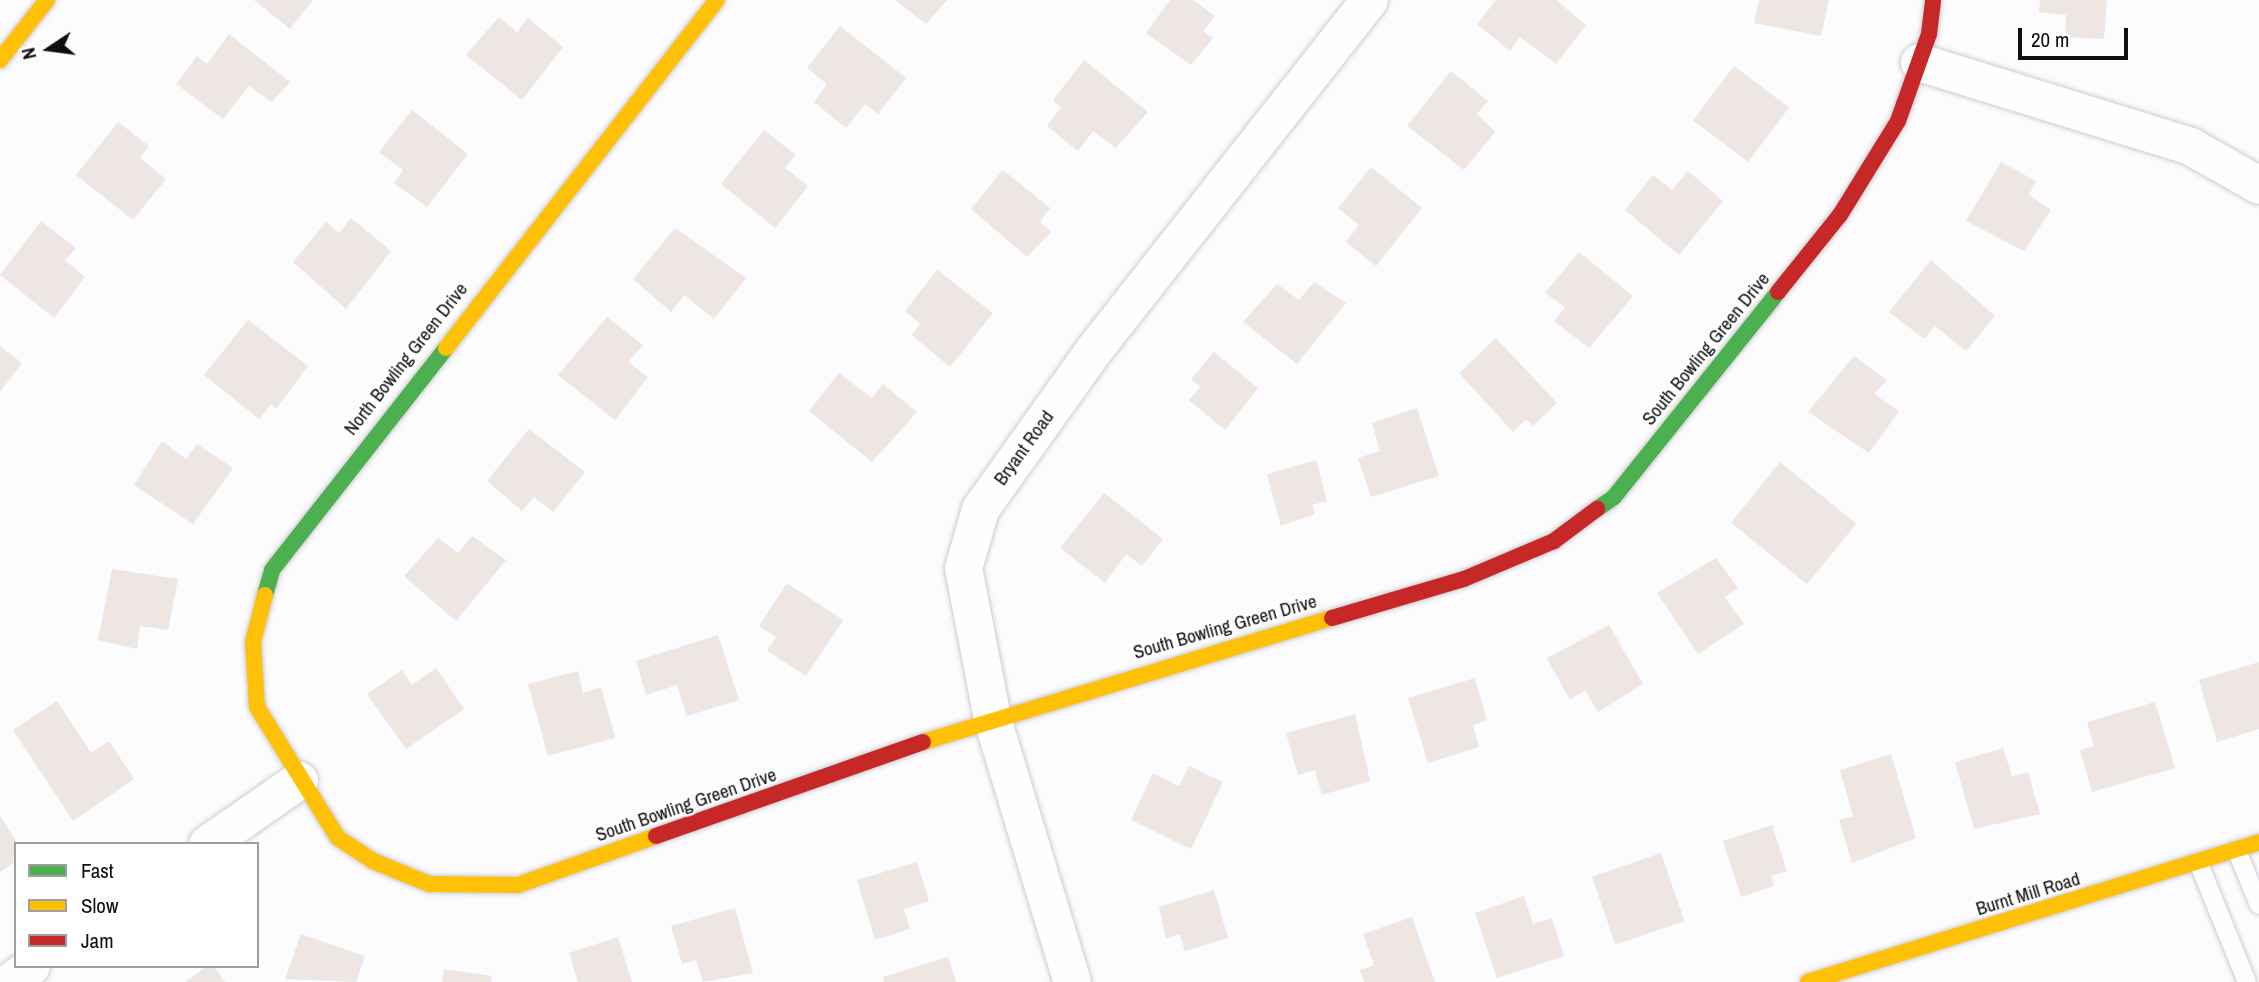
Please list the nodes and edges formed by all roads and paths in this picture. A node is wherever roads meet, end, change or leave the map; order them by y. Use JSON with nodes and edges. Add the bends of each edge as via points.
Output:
{"nodes":[{"id":1,"x":47,"y":0,"type":"edge"},
{"id":2,"x":717,"y":0,"type":"edge"},
{"id":3,"x":1369,"y":0,"type":"edge"},
{"id":4,"x":1933,"y":0,"type":"edge"},
{"id":5,"x":0,"y":60,"type":"edge"},
{"id":6,"x":1919,"y":62,"type":"junction"},
{"id":7,"x":2259,"y":185,"type":"edge"},
{"id":8,"x":992,"y":718,"type":"junction"},
{"id":9,"x":299,"y":780,"type":"junction"},
{"id":10,"x":211,"y":842,"type":"edge"},
{"id":11,"x":2259,"y":842,"type":"edge"},
{"id":12,"x":2237,"y":851,"type":"junction"},
{"id":13,"x":2199,"y":864,"type":"junction"},
{"id":14,"x":2259,"y":905,"type":"edge"},
{"id":15,"x":28,"y":968,"type":"edge"},
{"id":16,"x":9,"y":982,"type":"edge"},
{"id":17,"x":1072,"y":982,"type":"edge"},
{"id":18,"x":1808,"y":982,"type":"edge"},
{"id":19,"x":2247,"y":982,"type":"edge"}],
"edges":[{"from":1,"to":5,"type":"street"},
{"from":2,"to":9,"type":"street","name":"North Bowling Green Drive","via":[[272,570],[253,642],[252,692]]},
{"from":3,"to":8,"type":"street","name":"Bryant Road","via":[[1095,348],[980,509],[963,568]]},
{"from":4,"to":6,"type":"street","name":"South Bowling Green Drive"},
{"from":6,"to":7,"type":"street","via":[[2190,146]]},
{"from":6,"to":8,"type":"street","name":"South Bowling Green Drive","via":[[1899,121],[1840,215],[1614,498],[1554,541],[1464,579]]},
{"from":8,"to":9,"type":"street","name":"South Bowling Green Drive","via":[[518,885],[429,884],[373,861],[338,838]]},
{"from":8,"to":17,"type":"street","name":"Bryant Road"},
{"from":9,"to":10,"type":"street"},
{"from":11,"to":12,"type":"street","name":"Burnt Mill Road"},
{"from":12,"to":13,"type":"street","name":"Burnt Mill Road"},
{"from":12,"to":14,"type":"lane"},
{"from":13,"to":18,"type":"street","name":"Burnt Mill Road"},
{"from":13,"to":19,"type":"lane"},
{"from":15,"to":16,"type":"street"}]}
